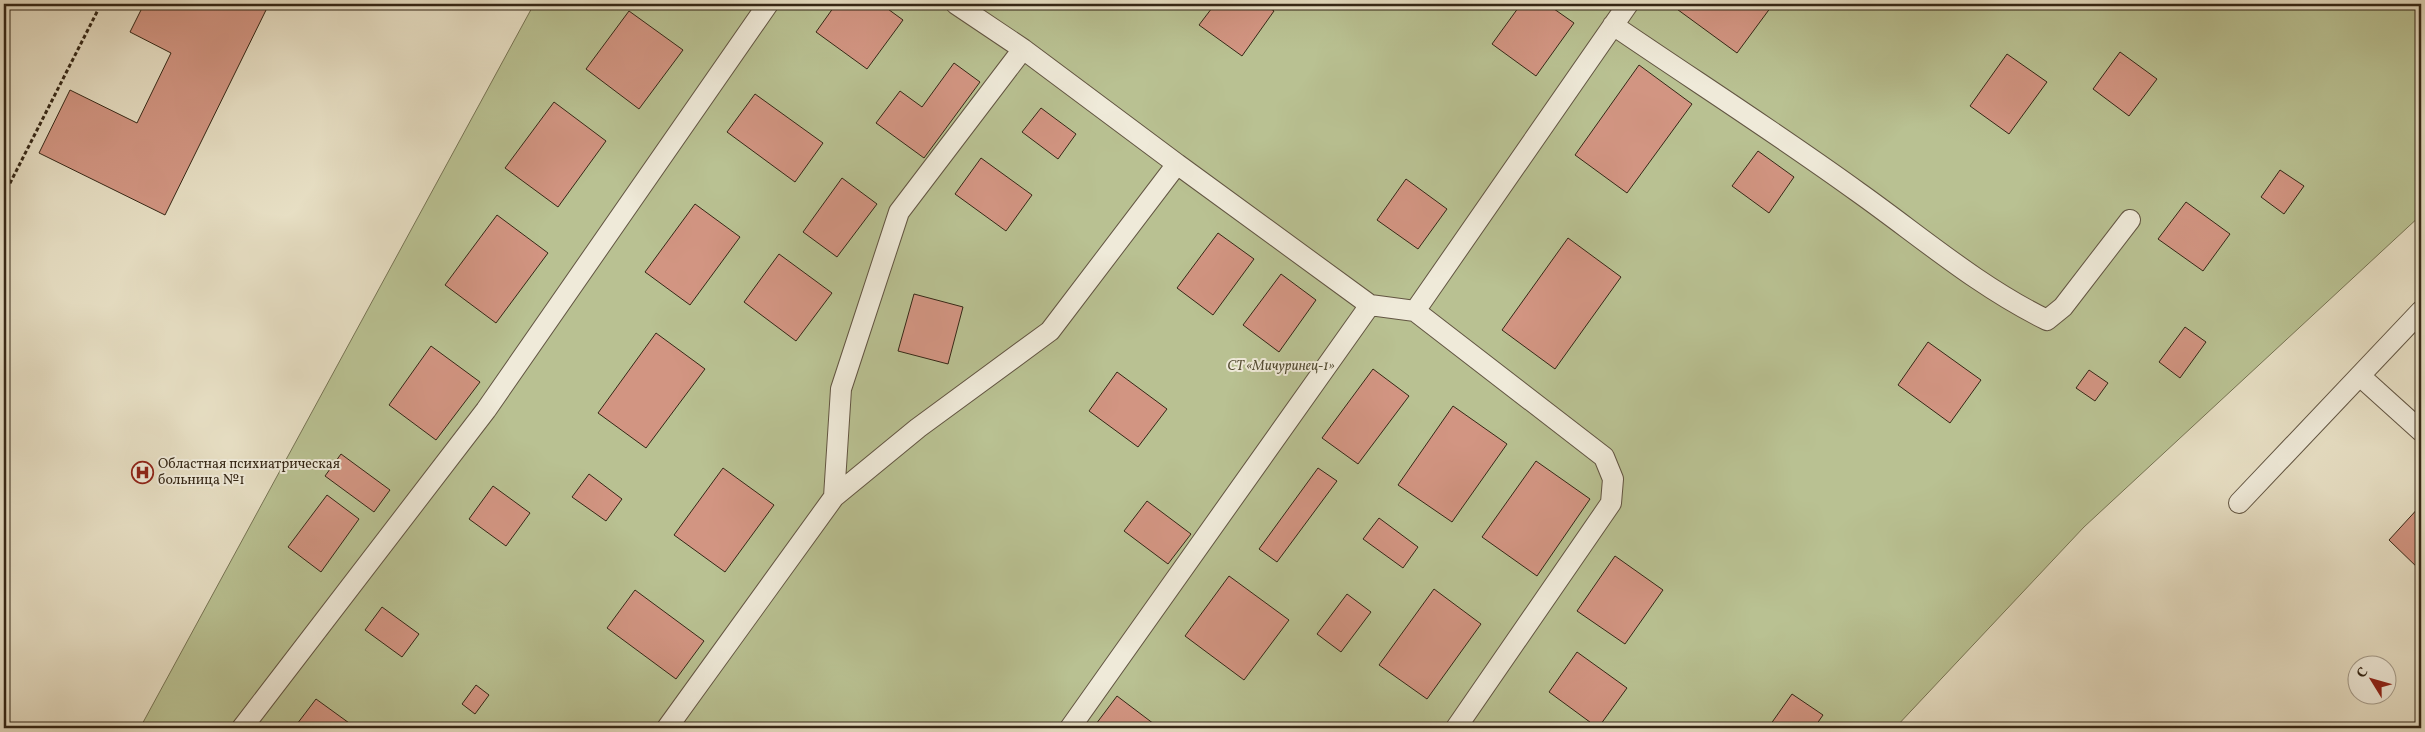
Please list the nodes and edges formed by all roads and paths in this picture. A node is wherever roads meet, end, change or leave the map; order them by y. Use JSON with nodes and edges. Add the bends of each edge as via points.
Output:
{"nodes":[{"id":1,"x":101,"y":4,"type":"edge"},
{"id":2,"x":768,"y":4,"type":"edge"},
{"id":3,"x":956,"y":4,"type":"edge"},
{"id":4,"x":1628,"y":4,"type":"edge"},
{"id":5,"x":1613,"y":25,"type":"junction"},
{"id":6,"x":1023,"y":49,"type":"junction"},
{"id":7,"x":1177,"y":164,"type":"junction"},
{"id":8,"x":4,"y":195,"type":"edge"},
{"id":9,"x":2130,"y":220,"type":"dead end"},
{"id":10,"x":1370,"y":305,"type":"junction"},
{"id":11,"x":1415,"y":311,"type":"junction"},
{"id":12,"x":2421,"y":311,"type":"edge"},
{"id":13,"x":2360,"y":376,"type":"junction"},
{"id":14,"x":2421,"y":432,"type":"edge"},
{"id":15,"x":834,"y":497,"type":"junction"},
{"id":16,"x":2239,"y":503,"type":"dead end"},
{"id":17,"x":242,"y":728,"type":"edge"},
{"id":18,"x":667,"y":728,"type":"edge"},
{"id":19,"x":1070,"y":728,"type":"edge"},
{"id":20,"x":1456,"y":728,"type":"edge"}],
"edges":[{"from":1,"to":8,"type":"path"},
{"from":2,"to":17,"type":"lane","via":[[486,410]]},
{"from":3,"to":6,"type":"lane"},
{"from":4,"to":5,"type":"lane"},
{"from":5,"to":9,"type":"lane","via":[[1857,191],[1976,279],[2047,320],[2063,307]]},
{"from":5,"to":11,"type":"lane"},
{"from":6,"to":7,"type":"lane"},
{"from":6,"to":15,"type":"lane","via":[[899,212],[842,390]]},
{"from":7,"to":10,"type":"lane"},
{"from":7,"to":15,"type":"lane","via":[[1050,331],[918,428]]},
{"from":10,"to":11,"type":"lane"},
{"from":10,"to":19,"type":"lane"},
{"from":11,"to":20,"type":"lane","via":[[1604,457],[1613,479],[1611,503]]},
{"from":12,"to":13,"type":"lane"},
{"from":13,"to":14,"type":"lane"},
{"from":13,"to":16,"type":"lane"},
{"from":15,"to":18,"type":"lane"}]}
